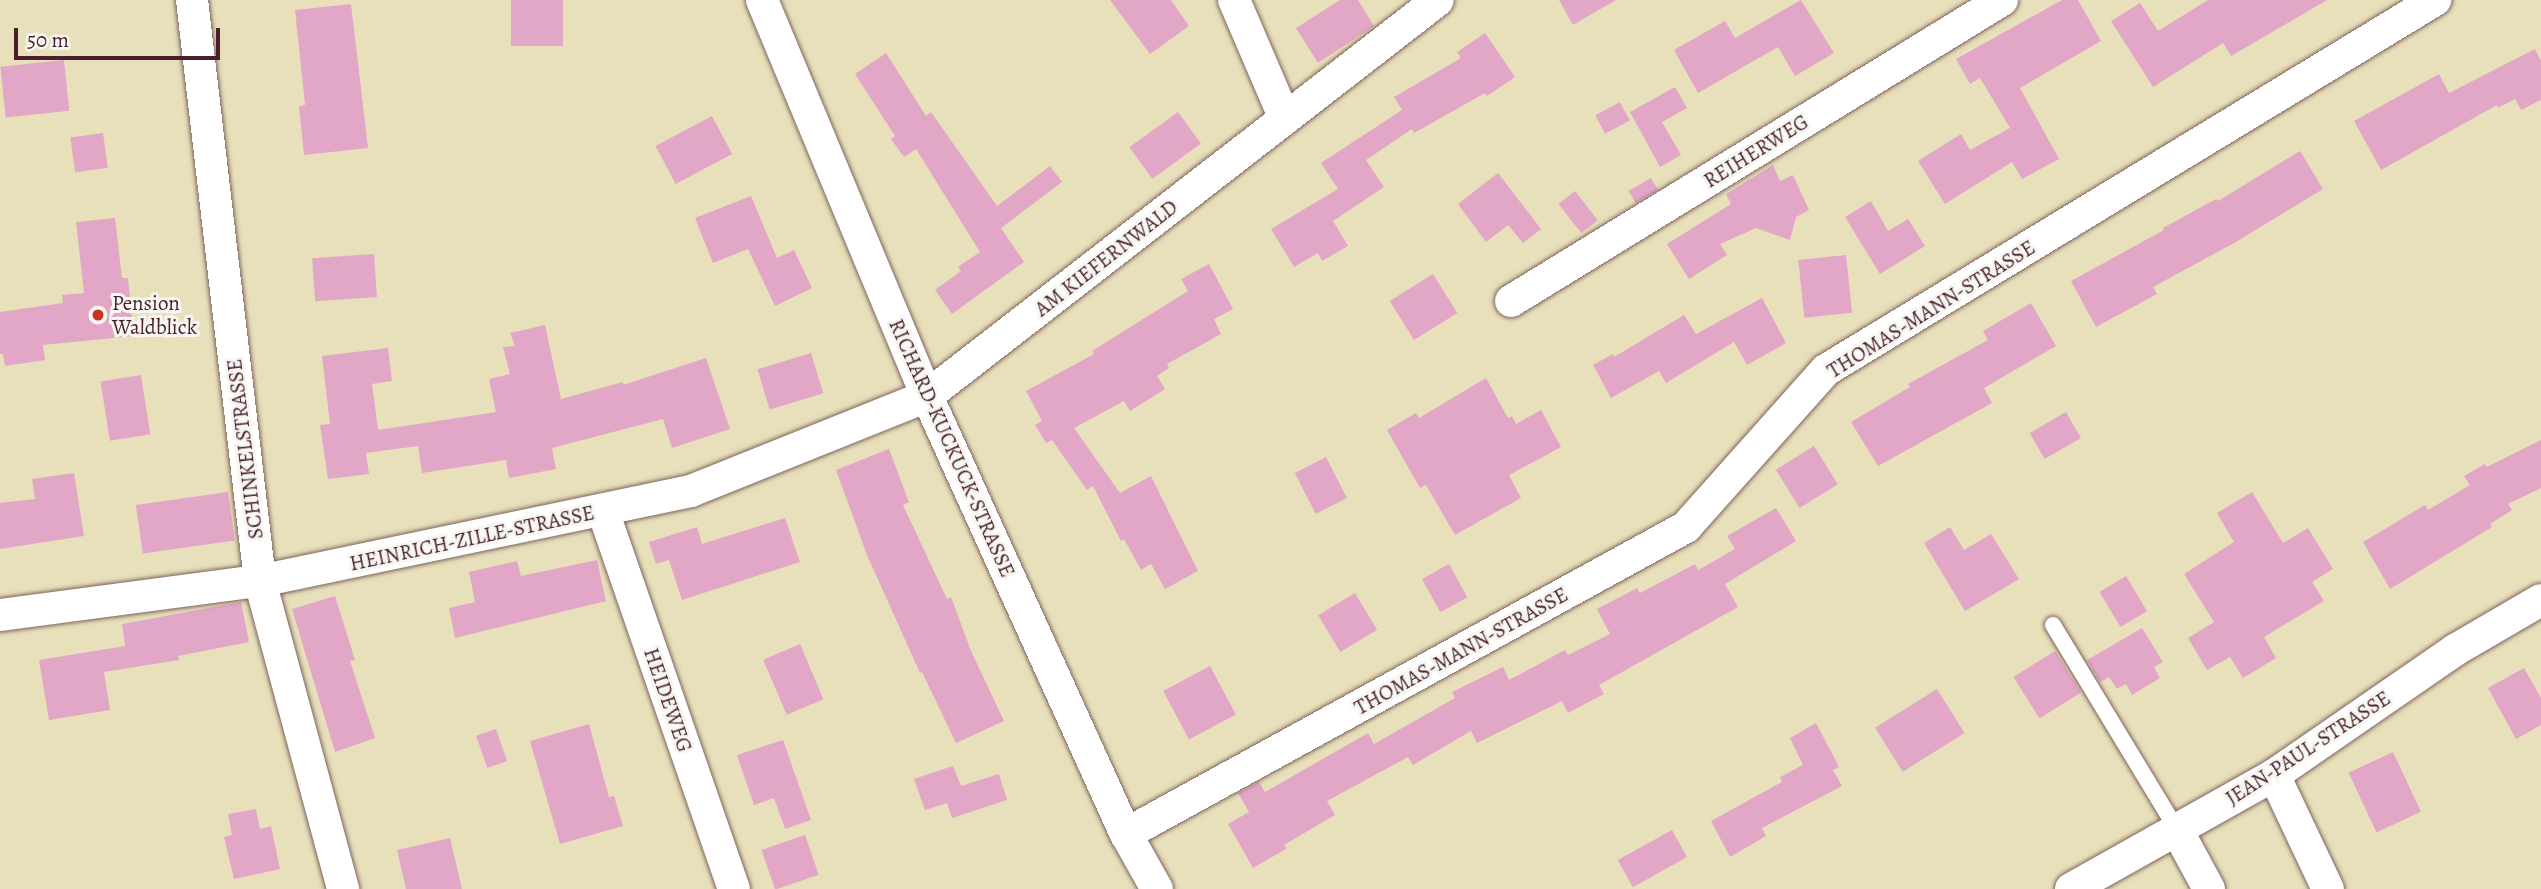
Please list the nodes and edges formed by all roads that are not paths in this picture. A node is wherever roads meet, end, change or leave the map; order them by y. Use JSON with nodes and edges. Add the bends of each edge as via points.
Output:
{"nodes":[{"id":1,"x":192,"y":0,"type":"edge"},
{"id":2,"x":762,"y":0,"type":"edge"},
{"id":3,"x":1234,"y":0,"type":"edge"},
{"id":4,"x":1438,"y":0,"type":"edge"},
{"id":5,"x":2001,"y":0,"type":"edge"},
{"id":6,"x":2435,"y":0,"type":"edge"},
{"id":7,"x":1285,"y":119,"type":"junction"},
{"id":8,"x":1511,"y":301,"type":"dead end"},
{"id":9,"x":927,"y":396,"type":"junction"},
{"id":10,"x":603,"y":511,"type":"junction"},
{"id":11,"x":260,"y":581,"type":"junction"},
{"id":12,"x":2541,"y":600,"type":"edge"},
{"id":13,"x":0,"y":615,"type":"edge"},
{"id":14,"x":2053,"y":625,"type":"dead end"},
{"id":15,"x":2274,"y":775,"type":"junction"},
{"id":16,"x":2177,"y":830,"type":"junction"},
{"id":17,"x":1126,"y":834,"type":"junction"},
{"id":18,"x":343,"y":889,"type":"edge"},
{"id":19,"x":734,"y":889,"type":"edge"},
{"id":20,"x":1157,"y":889,"type":"edge"},
{"id":21,"x":2071,"y":889,"type":"edge"},
{"id":22,"x":2209,"y":889,"type":"edge"},
{"id":23,"x":2328,"y":889,"type":"edge"}],
"edges":[{"from":1,"to":11,"type":"street","name":"SCHINKELSTRASSE"},
{"from":2,"to":9,"type":"street","name":"RICHARD-KUCKUCK-STRASSE"},
{"from":3,"to":7,"type":"street"},
{"from":4,"to":7,"type":"street","name":"AM KIEFERNWALD"},
{"from":5,"to":8,"type":"street","name":"REIHERWEG"},
{"from":6,"to":17,"type":"street","name":"THOMAS-MANN-STRASSE","via":[[1826,370],[1686,527]]},
{"from":7,"to":9,"type":"street","name":"AM KIEFERNWALD"},
{"from":9,"to":10,"type":"street","name":"HEINRICH-ZILLE-STRASSE","via":[[691,491]]},
{"from":9,"to":17,"type":"street","name":"RICHARD-KUCKUCK-STRASSE"},
{"from":10,"to":11,"type":"street","name":"HEINRICH-ZILLE-STRASSE"},
{"from":10,"to":19,"type":"street","name":"HEIDEWEG"},
{"from":11,"to":13,"type":"street","name":"HEINRICH-ZILLE-STRASSE"},
{"from":11,"to":18,"type":"street","name":"SCHINKELSTRASSE"},
{"from":12,"to":15,"type":"street","name":"JEAN-PAUL-STRASSE","via":[[2455,650]]},
{"from":14,"to":16,"type":"lane"},
{"from":15,"to":16,"type":"street","name":"JEAN-PAUL-STRASSE"},
{"from":15,"to":23,"type":"street"},
{"from":16,"to":21,"type":"street","name":"JEAN-PAUL-STRASSE"},
{"from":16,"to":22,"type":"street"},
{"from":17,"to":20,"type":"street","name":"RICHARD-KUCKUCK-STRASSE"}]}
